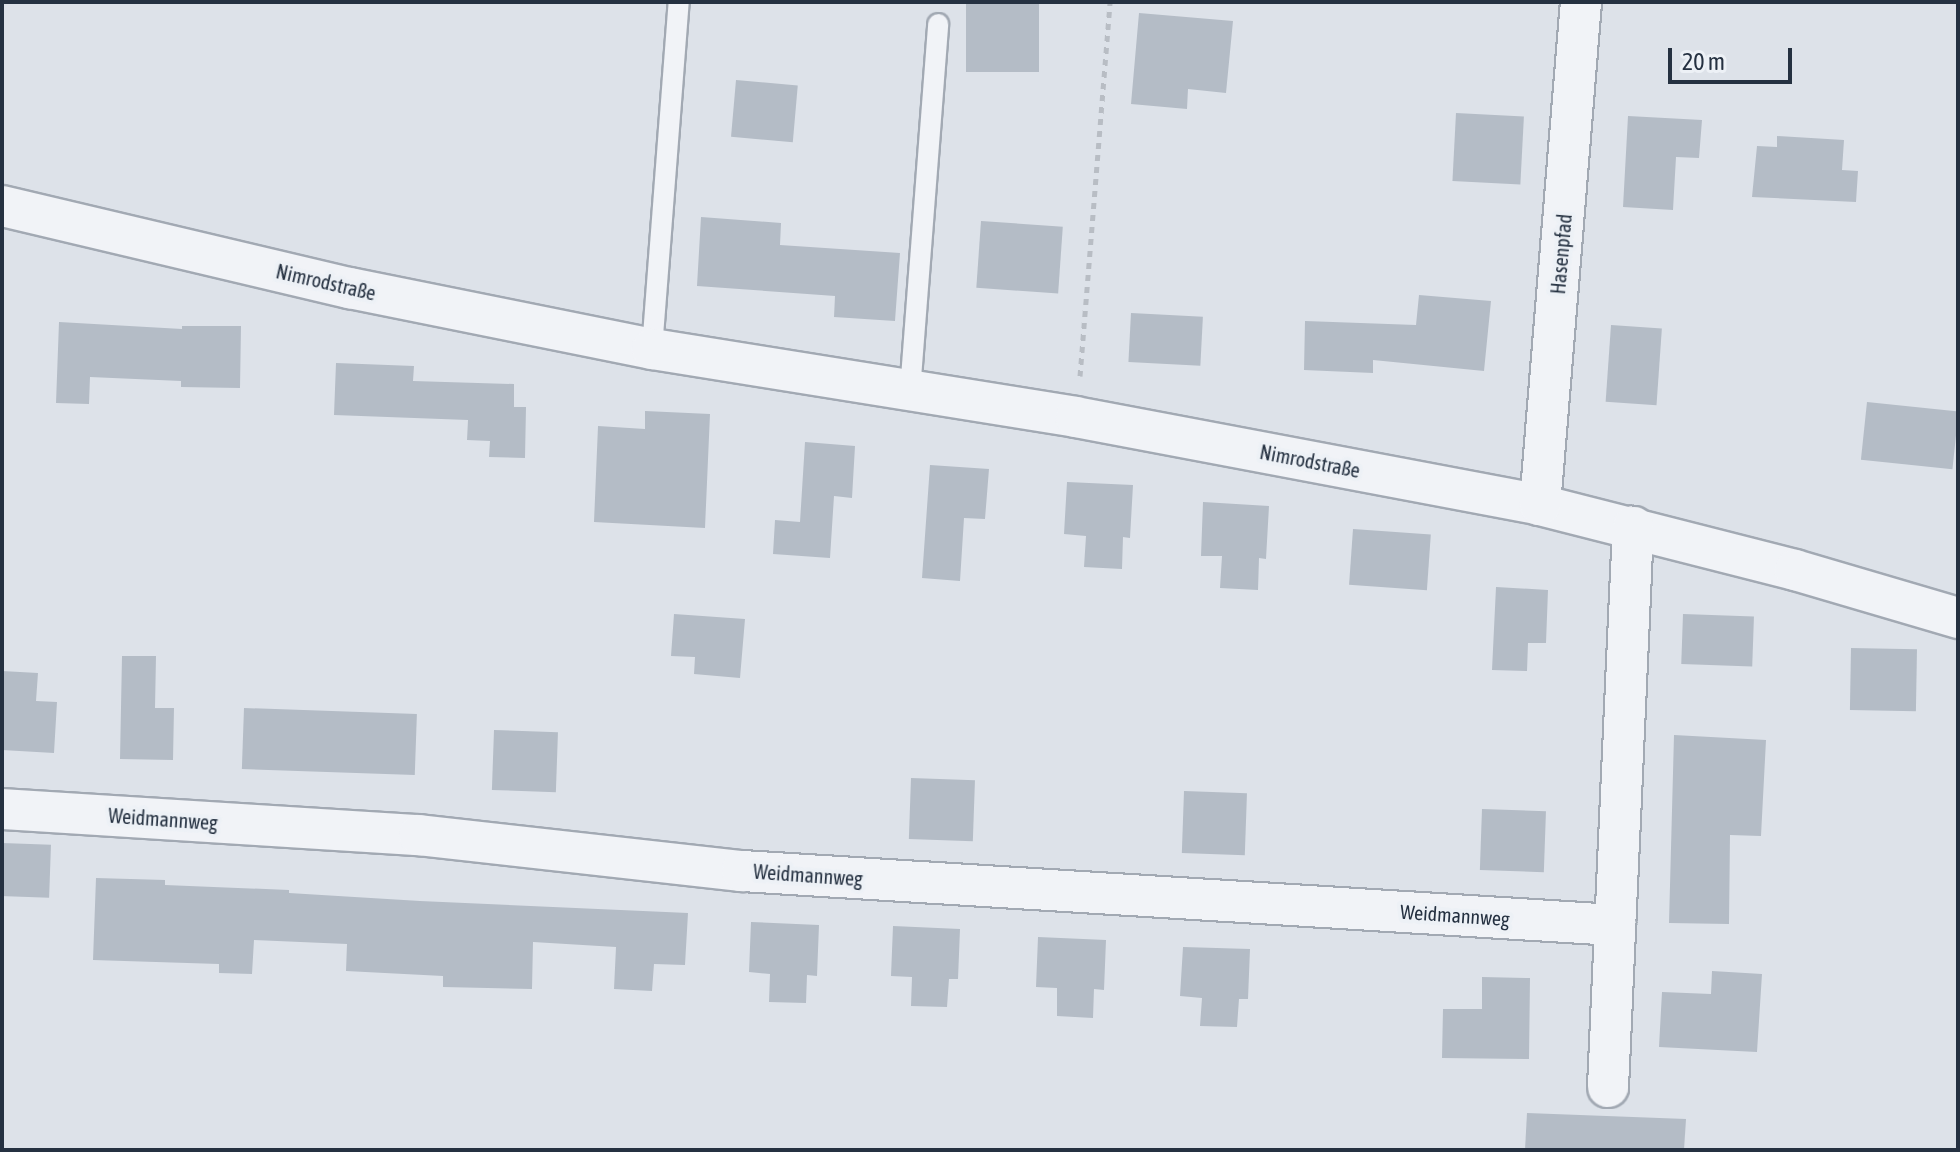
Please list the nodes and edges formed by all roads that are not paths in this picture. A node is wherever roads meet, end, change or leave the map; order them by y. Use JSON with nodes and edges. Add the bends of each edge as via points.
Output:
{"nodes":[{"id":1,"x":679,"y":2,"type":"edge"},
{"id":2,"x":1581,"y":2,"type":"edge"},
{"id":3,"x":938,"y":24,"type":"dead end"},
{"id":4,"x":2,"y":206,"type":"edge"},
{"id":5,"x":652,"y":349,"type":"junction"},
{"id":6,"x":910,"y":391,"type":"junction"},
{"id":7,"x":1540,"y":505,"type":"junction"},
{"id":8,"x":1633,"y":527,"type":"junction"},
{"id":9,"x":1958,"y":618,"type":"edge"},
{"id":10,"x":2,"y":809,"type":"edge"},
{"id":11,"x":1615,"y":925,"type":"junction"},
{"id":12,"x":1608,"y":1087,"type":"dead end"}],
"edges":[{"from":1,"to":5,"type":"lane"},
{"from":2,"to":7,"type":"street","name":"Hasenpfad"},
{"from":3,"to":6,"type":"lane"},
{"from":4,"to":5,"type":"street","name":"Nimrodstraße","via":[[350,288]]},
{"from":5,"to":6,"type":"street","name":"Nimrodstraße"},
{"from":6,"to":7,"type":"street","name":"Nimrodstraße"},
{"from":7,"to":8,"type":"street","name":"Nimrodstraße"},
{"from":8,"to":9,"type":"street","name":"Nimrodstraße"},
{"from":8,"to":11,"type":"street"},
{"from":10,"to":11,"type":"street","name":"Weidmannweg","via":[[419,835],[742,871]]},
{"from":11,"to":12,"type":"street"}]}
